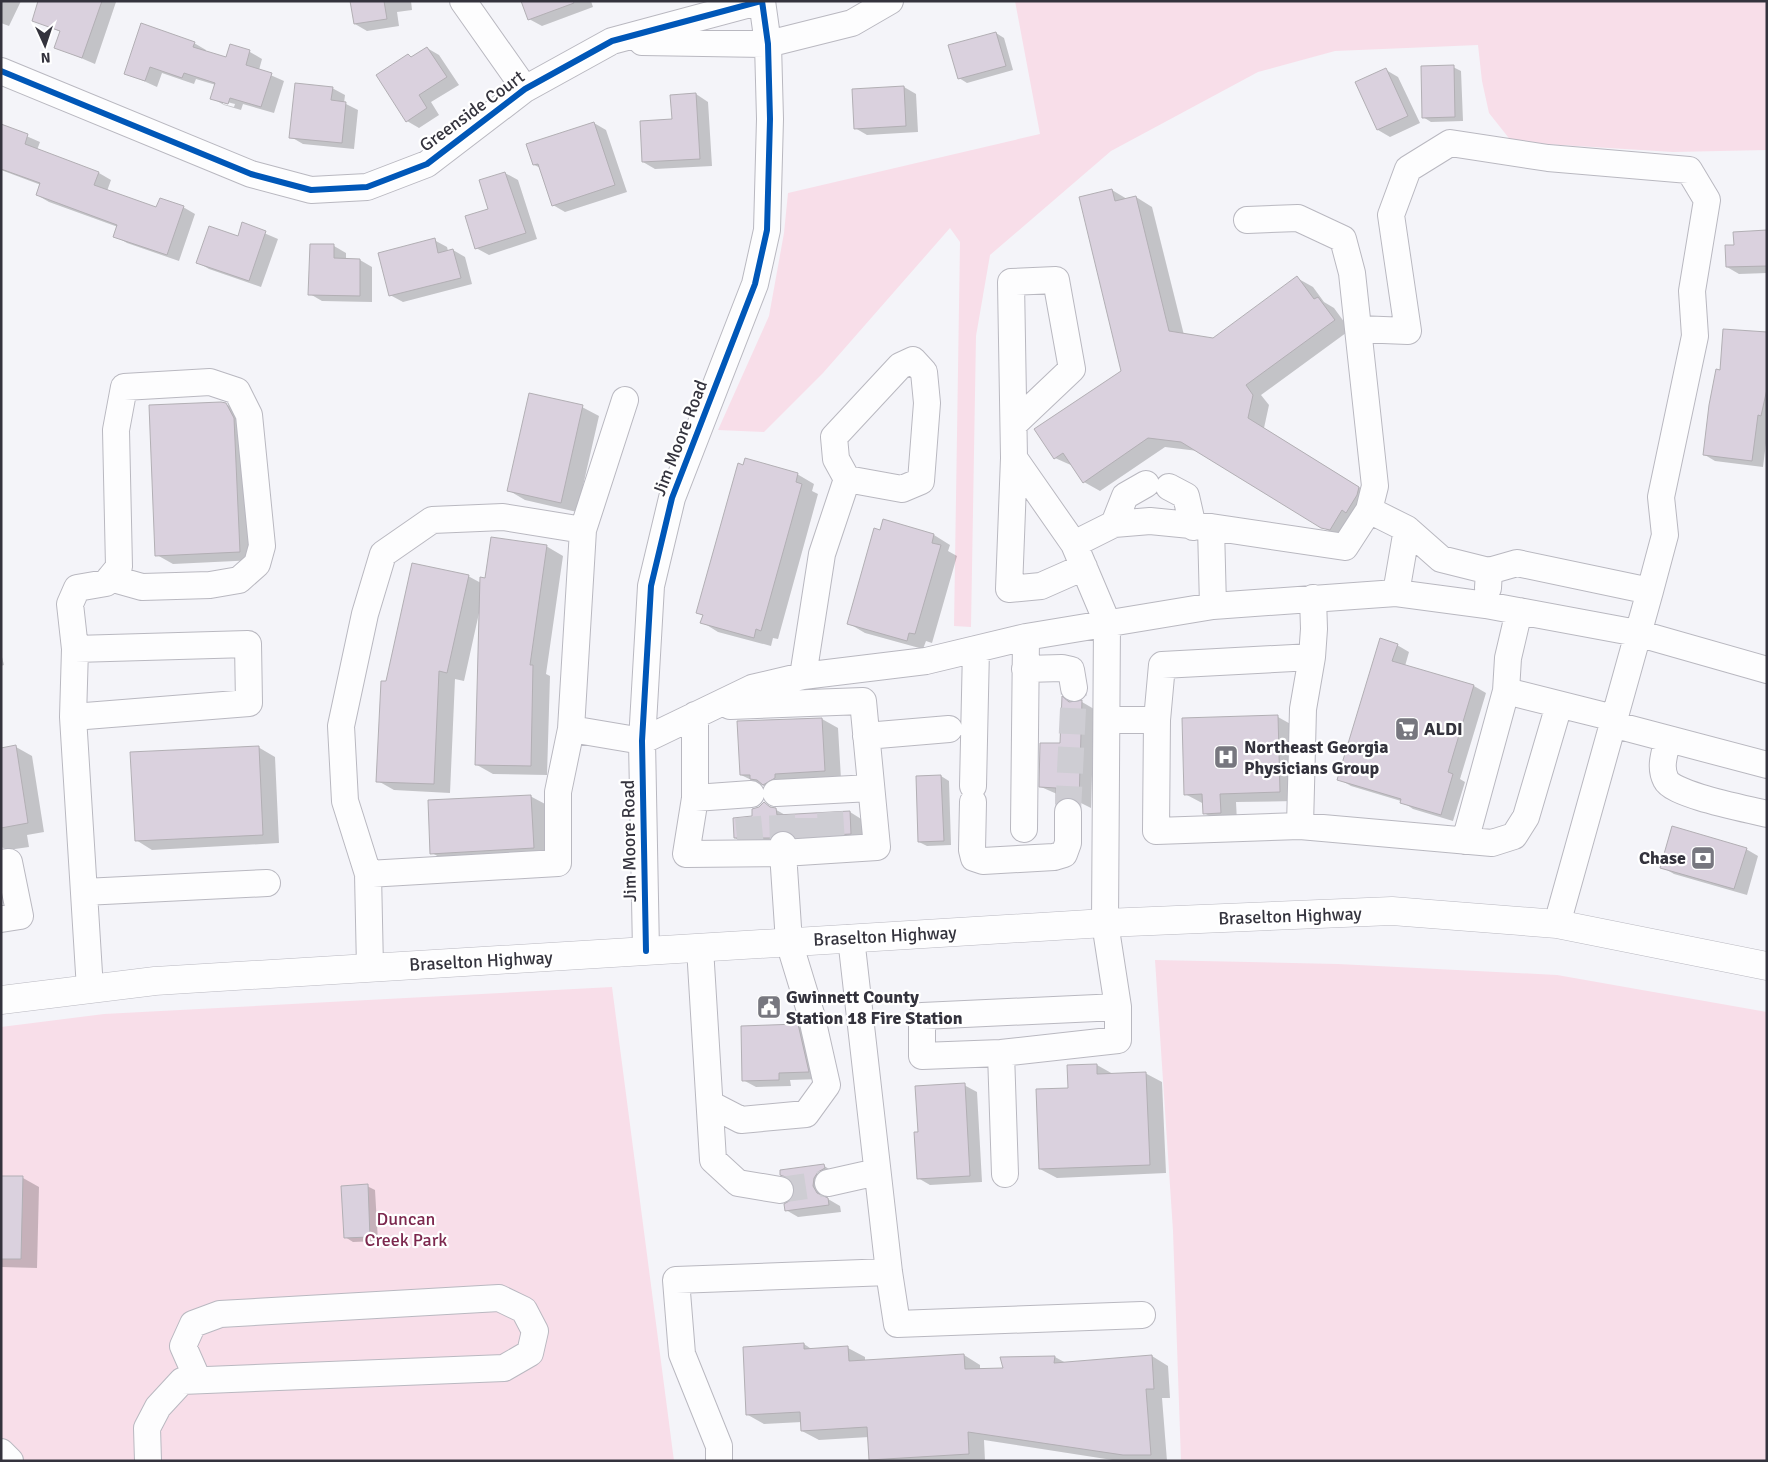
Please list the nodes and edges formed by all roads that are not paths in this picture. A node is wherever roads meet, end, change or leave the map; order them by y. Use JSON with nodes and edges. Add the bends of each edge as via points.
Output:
{"nodes":[{"id":1,"x":463,"y":1,"type":"edge"},
{"id":2,"x":762,"y":1,"type":"edge"},
{"id":3,"x":890,"y":1,"type":"edge"},
{"id":4,"x":612,"y":41,"type":"junction"},
{"id":5,"x":768,"y":44,"type":"junction"},
{"id":6,"x":1,"y":71,"type":"edge"},
{"id":7,"x":525,"y":89,"type":"junction"},
{"id":8,"x":1247,"y":220,"type":"dead end"},
{"id":9,"x":1358,"y":329,"type":"junction"},
{"id":10,"x":625,"y":400,"type":"dead end"},
{"id":11,"x":1015,"y":424,"type":"junction"},
{"id":12,"x":1014,"y":458,"type":"junction"},
{"id":13,"x":848,"y":479,"type":"junction"},
{"id":14,"x":1369,"y":510,"type":"junction"},
{"id":15,"x":1114,"y":524,"type":"junction"},
{"id":16,"x":1202,"y":527,"type":"junction"},
{"id":17,"x":1407,"y":529,"type":"junction"},
{"id":18,"x":583,"y":530,"type":"junction"},
{"id":19,"x":1079,"y":556,"type":"junction"},
{"id":20,"x":1489,"y":571,"type":"junction"},
{"id":21,"x":110,"y":578,"type":"junction"},
{"id":22,"x":1650,"y":591,"type":"junction"},
{"id":23,"x":1396,"y":593,"type":"junction"},
{"id":24,"x":1313,"y":598,"type":"junction"},
{"id":25,"x":1486,"y":605,"type":"junction"},
{"id":26,"x":1214,"y":606,"type":"junction"},
{"id":27,"x":1519,"y":611,"type":"junction"},
{"id":28,"x":1107,"y":622,"type":"junction"},
{"id":29,"x":1637,"y":633,"type":"junction"},
{"id":30,"x":1026,"y":636,"type":"junction"},
{"id":31,"x":75,"y":649,"type":"junction"},
{"id":32,"x":976,"y":649,"type":"junction"},
{"id":33,"x":1312,"y":657,"type":"junction"},
{"id":34,"x":1025,"y":669,"type":"junction"},
{"id":35,"x":1767,"y":670,"type":"edge"},
{"id":36,"x":832,"y":672,"type":"junction"},
{"id":37,"x":802,"y":676,"type":"junction"},
{"id":38,"x":1074,"y":688,"type":"tunnel mouth"},
{"id":39,"x":1506,"y":691,"type":"junction"},
{"id":40,"x":835,"y":701,"type":"junction"},
{"id":41,"x":1559,"y":706,"type":"junction"},
{"id":42,"x":704,"y":711,"type":"junction"},
{"id":43,"x":73,"y":717,"type":"junction"},
{"id":44,"x":1107,"y":720,"type":"junction"},
{"id":45,"x":1157,"y":720,"type":"junction"},
{"id":46,"x":1613,"y":721,"type":"junction"},
{"id":47,"x":571,"y":729,"type":"junction"},
{"id":48,"x":949,"y":729,"type":"dead end"},
{"id":49,"x":866,"y":736,"type":"junction"},
{"id":50,"x":1668,"y":738,"type":"junction"},
{"id":51,"x":642,"y":741,"type":"junction"},
{"id":52,"x":1767,"y":765,"type":"edge"},
{"id":53,"x":871,"y":788,"type":"junction"},
{"id":54,"x":695,"y":798,"type":"junction"},
{"id":55,"x":1068,"y":812,"type":"tunnel mouth"},
{"id":56,"x":1767,"y":814,"type":"edge"},
{"id":57,"x":1300,"y":826,"type":"junction"},
{"id":58,"x":1024,"y":829,"type":"dead end"},
{"id":59,"x":1465,"y":840,"type":"junction"},
{"id":60,"x":807,"y":848,"type":"junction"},
{"id":61,"x":1,"y":863,"type":"edge"},
{"id":62,"x":368,"y":874,"type":"junction"},
{"id":63,"x":267,"y":883,"type":"dead end"},
{"id":64,"x":84,"y":892,"type":"junction"},
{"id":65,"x":1,"y":920,"type":"edge"},
{"id":66,"x":1105,"y":924,"type":"junction"},
{"id":67,"x":1557,"y":924,"type":"junction"},
{"id":68,"x":851,"y":938,"type":"junction"},
{"id":69,"x":789,"y":942,"type":"junction"},
{"id":70,"x":700,"y":948,"type":"junction"},
{"id":71,"x":646,"y":951,"type":"junction"},
{"id":72,"x":1767,"y":966,"type":"edge"},
{"id":73,"x":370,"y":968,"type":"junction"},
{"id":74,"x":90,"y":989,"type":"junction"},
{"id":75,"x":1,"y":1000,"type":"edge"},
{"id":76,"x":1118,"y":1007,"type":"junction"},
{"id":77,"x":1001,"y":1054,"type":"junction"},
{"id":78,"x":710,"y":1104,"type":"junction"},
{"id":79,"x":877,"y":1172,"type":"junction"},
{"id":80,"x":1005,"y":1174,"type":"dead end"},
{"id":81,"x":828,"y":1183,"type":"tunnel mouth"},
{"id":82,"x":780,"y":1190,"type":"tunnel mouth"},
{"id":83,"x":889,"y":1272,"type":"junction"},
{"id":84,"x":1142,"y":1315,"type":"dead end"},
{"id":85,"x":198,"y":1380,"type":"junction"},
{"id":86,"x":1,"y":1452,"type":"edge"},
{"id":87,"x":10,"y":1461,"type":"edge"},
{"id":88,"x":148,"y":1461,"type":"edge"},
{"id":89,"x":719,"y":1461,"type":"edge"}],
"edges":[{"from":1,"to":7,"type":"street"},
{"from":2,"to":4,"type":"street","name":"Greenside Court"},
{"from":2,"to":5,"type":"street","name":"Jim Moore Road"},
{"from":3,"to":5,"type":"street","name":"Greenside Court","via":[[852,23]]},
{"from":4,"to":5,"type":"street","name":"Greenside Court"},
{"from":4,"to":7,"type":"street","name":"Greenside Court"},
{"from":5,"to":51,"type":"street","name":"Jim Moore Road","via":[[767,230],[755,284],[672,498],[651,586]]},
{"from":6,"to":7,"type":"street","name":"Greenside Court","via":[[251,174],[311,190],[367,187],[426,164]]},
{"from":8,"to":9,"type":"street","via":[[1298,218],[1343,239],[1352,273]]},
{"from":9,"to":14,"type":"street","via":[[1375,486]]},
{"from":9,"to":22,"type":"street","via":[[1408,331],[1392,215],[1408,169],[1450,143],[1548,158],[1689,170],[1707,200],[1692,291],[1695,336],[1661,497],[1665,535]]},
{"from":10,"to":18,"type":"street"},
{"from":11,"to":11,"type":"street","via":[[1011,282],[1056,280],[1072,368]]},
{"from":11,"to":12,"type":"street"},
{"from":12,"to":19,"type":"street"},
{"from":12,"to":19,"type":"street","via":[[1009,589],[1041,586]]},
{"from":13,"to":13,"type":"street","via":[[836,459],[834,437],[900,366],[913,360],[924,372],[927,403],[921,481],[902,489]]},
{"from":13,"to":37,"type":"street","via":[[822,554]]},
{"from":14,"to":16,"type":"street","via":[[1345,548]]},
{"from":14,"to":17,"type":"street"},
{"from":15,"to":16,"type":"street","via":[[1150,521]]},
{"from":15,"to":16,"type":"street","via":[[1124,496],[1158,485],[1186,496]]},
{"from":15,"to":19,"type":"street"},
{"from":16,"to":26,"type":"street"},
{"from":17,"to":20,"type":"street","via":[[1441,559]]},
{"from":17,"to":23,"type":"street"},
{"from":18,"to":47,"type":"street"},
{"from":18,"to":62,"type":"street","via":[[503,517],[432,520],[383,554],[364,614],[341,726],[345,801]]},
{"from":19,"to":28,"type":"street"},
{"from":20,"to":22,"type":"street","via":[[1517,563]]},
{"from":20,"to":25,"type":"street"},
{"from":21,"to":21,"type":"street","via":[[119,567],[116,430],[124,387],[210,382],[237,391],[249,415],[262,546],[257,564],[239,580],[210,585],[142,587]]},
{"from":21,"to":31,"type":"street","via":[[106,583],[77,588],[70,604]]},
{"from":22,"to":29,"type":"street"},
{"from":23,"to":24,"type":"street"},
{"from":23,"to":25,"type":"street"},
{"from":24,"to":26,"type":"street"},
{"from":24,"to":33,"type":"street"},
{"from":25,"to":27,"type":"street"},
{"from":26,"to":28,"type":"street"},
{"from":27,"to":29,"type":"street"},
{"from":27,"to":39,"type":"street","via":[[1508,658]]},
{"from":28,"to":30,"type":"street"},
{"from":28,"to":44,"type":"street"},
{"from":29,"to":35,"type":"street"},
{"from":29,"to":46,"type":"street"},
{"from":30,"to":32,"type":"street"},
{"from":30,"to":34,"type":"street"},
{"from":31,"to":43,"type":"street"},
{"from":31,"to":43,"type":"street","via":[[248,644],[249,703]]},
{"from":32,"to":36,"type":"street","via":[[926,662]]},
{"from":32,"to":55,"type":"street","via":[[974,858],[983,861],[1064,854],[1068,843]]},
{"from":33,"to":45,"type":"street","via":[[1162,664]]},
{"from":33,"to":57,"type":"street","via":[[1303,709]]},
{"from":34,"to":38,"type":"street","via":[[1070,670]]},
{"from":34,"to":58,"type":"street"},
{"from":36,"to":37,"type":"street"},
{"from":36,"to":40,"type":"street"},
{"from":37,"to":42,"type":"street","via":[[752,688]]},
{"from":39,"to":41,"type":"street"},
{"from":39,"to":59,"type":"street"},
{"from":40,"to":42,"type":"street"},
{"from":40,"to":49,"type":"street","via":[[863,701]]},
{"from":41,"to":46,"type":"street"},
{"from":41,"to":59,"type":"street","via":[[1526,817],[1514,836],[1492,843]]},
{"from":42,"to":51,"type":"street"},
{"from":42,"to":54,"type":"street"},
{"from":43,"to":64,"type":"street"},
{"from":44,"to":45,"type":"street"},
{"from":44,"to":66,"type":"street"},
{"from":45,"to":57,"type":"street","via":[[1156,831]]},
{"from":46,"to":50,"type":"street"},
{"from":46,"to":67,"type":"street"},
{"from":47,"to":51,"type":"street"},
{"from":47,"to":62,"type":"street","via":[[558,792],[558,863]]},
{"from":48,"to":49,"type":"street"},
{"from":49,"to":53,"type":"street"},
{"from":50,"to":52,"type":"street"},
{"from":50,"to":56,"type":"street","via":[[1662,765],[1666,781],[1678,791]]},
{"from":51,"to":71,"type":"street","name":"Jim Moore Road"},
{"from":53,"to":54,"type":"street","via":[[785,801]]},
{"from":53,"to":60,"type":"street","via":[[877,847]]},
{"from":54,"to":60,"type":"street","via":[[686,854]]},
{"from":57,"to":59,"type":"street"},
{"from":60,"to":69,"type":"street"},
{"from":61,"to":65,"type":"street","via":[[9,862],[20,916]]},
{"from":62,"to":73,"type":"street"},
{"from":63,"to":64,"type":"street"},
{"from":64,"to":74,"type":"street"},
{"from":66,"to":67,"type":"main road","name":"Braselton Highway","via":[[1392,911]]},
{"from":66,"to":68,"type":"main road","name":"Braselton Highway"},
{"from":66,"to":76,"type":"street"},
{"from":67,"to":72,"type":"main road","name":"Braselton Highway"},
{"from":68,"to":69,"type":"main road","name":"Braselton Highway"},
{"from":68,"to":79,"type":"street"},
{"from":69,"to":70,"type":"main road","name":"Braselton Highway"},
{"from":69,"to":78,"type":"street","via":[[811,1014],[827,1085],[806,1114],[741,1120]]},
{"from":70,"to":71,"type":"main road","name":"Braselton Highway"},
{"from":70,"to":78,"type":"street"},
{"from":71,"to":73,"type":"main road","name":"Braselton Highway"},
{"from":73,"to":74,"type":"main road","name":"Braselton Highway","via":[[155,981]]},
{"from":74,"to":75,"type":"main road","name":"Braselton Highway"},
{"from":76,"to":77,"type":"street","via":[[1118,1040]]},
{"from":76,"to":77,"type":"street","via":[[922,1016],[922,1056]]},
{"from":77,"to":80,"type":"street"},
{"from":78,"to":82,"type":"street","via":[[713,1160],[738,1183]]},
{"from":79,"to":81,"type":"street"},
{"from":79,"to":83,"type":"street"},
{"from":83,"to":84,"type":"street","via":[[897,1324]]},
{"from":83,"to":89,"type":"street","via":[[676,1280],[682,1354],[718,1446]]},
{"from":85,"to":85,"type":"street","via":[[504,1368],[530,1354],[535,1330],[524,1310],[499,1298],[220,1314],[193,1324],[183,1346]]},
{"from":85,"to":88,"type":"street","via":[[182,1381],[158,1406],[147,1428]]},
{"from":86,"to":87,"type":"street"}]}
